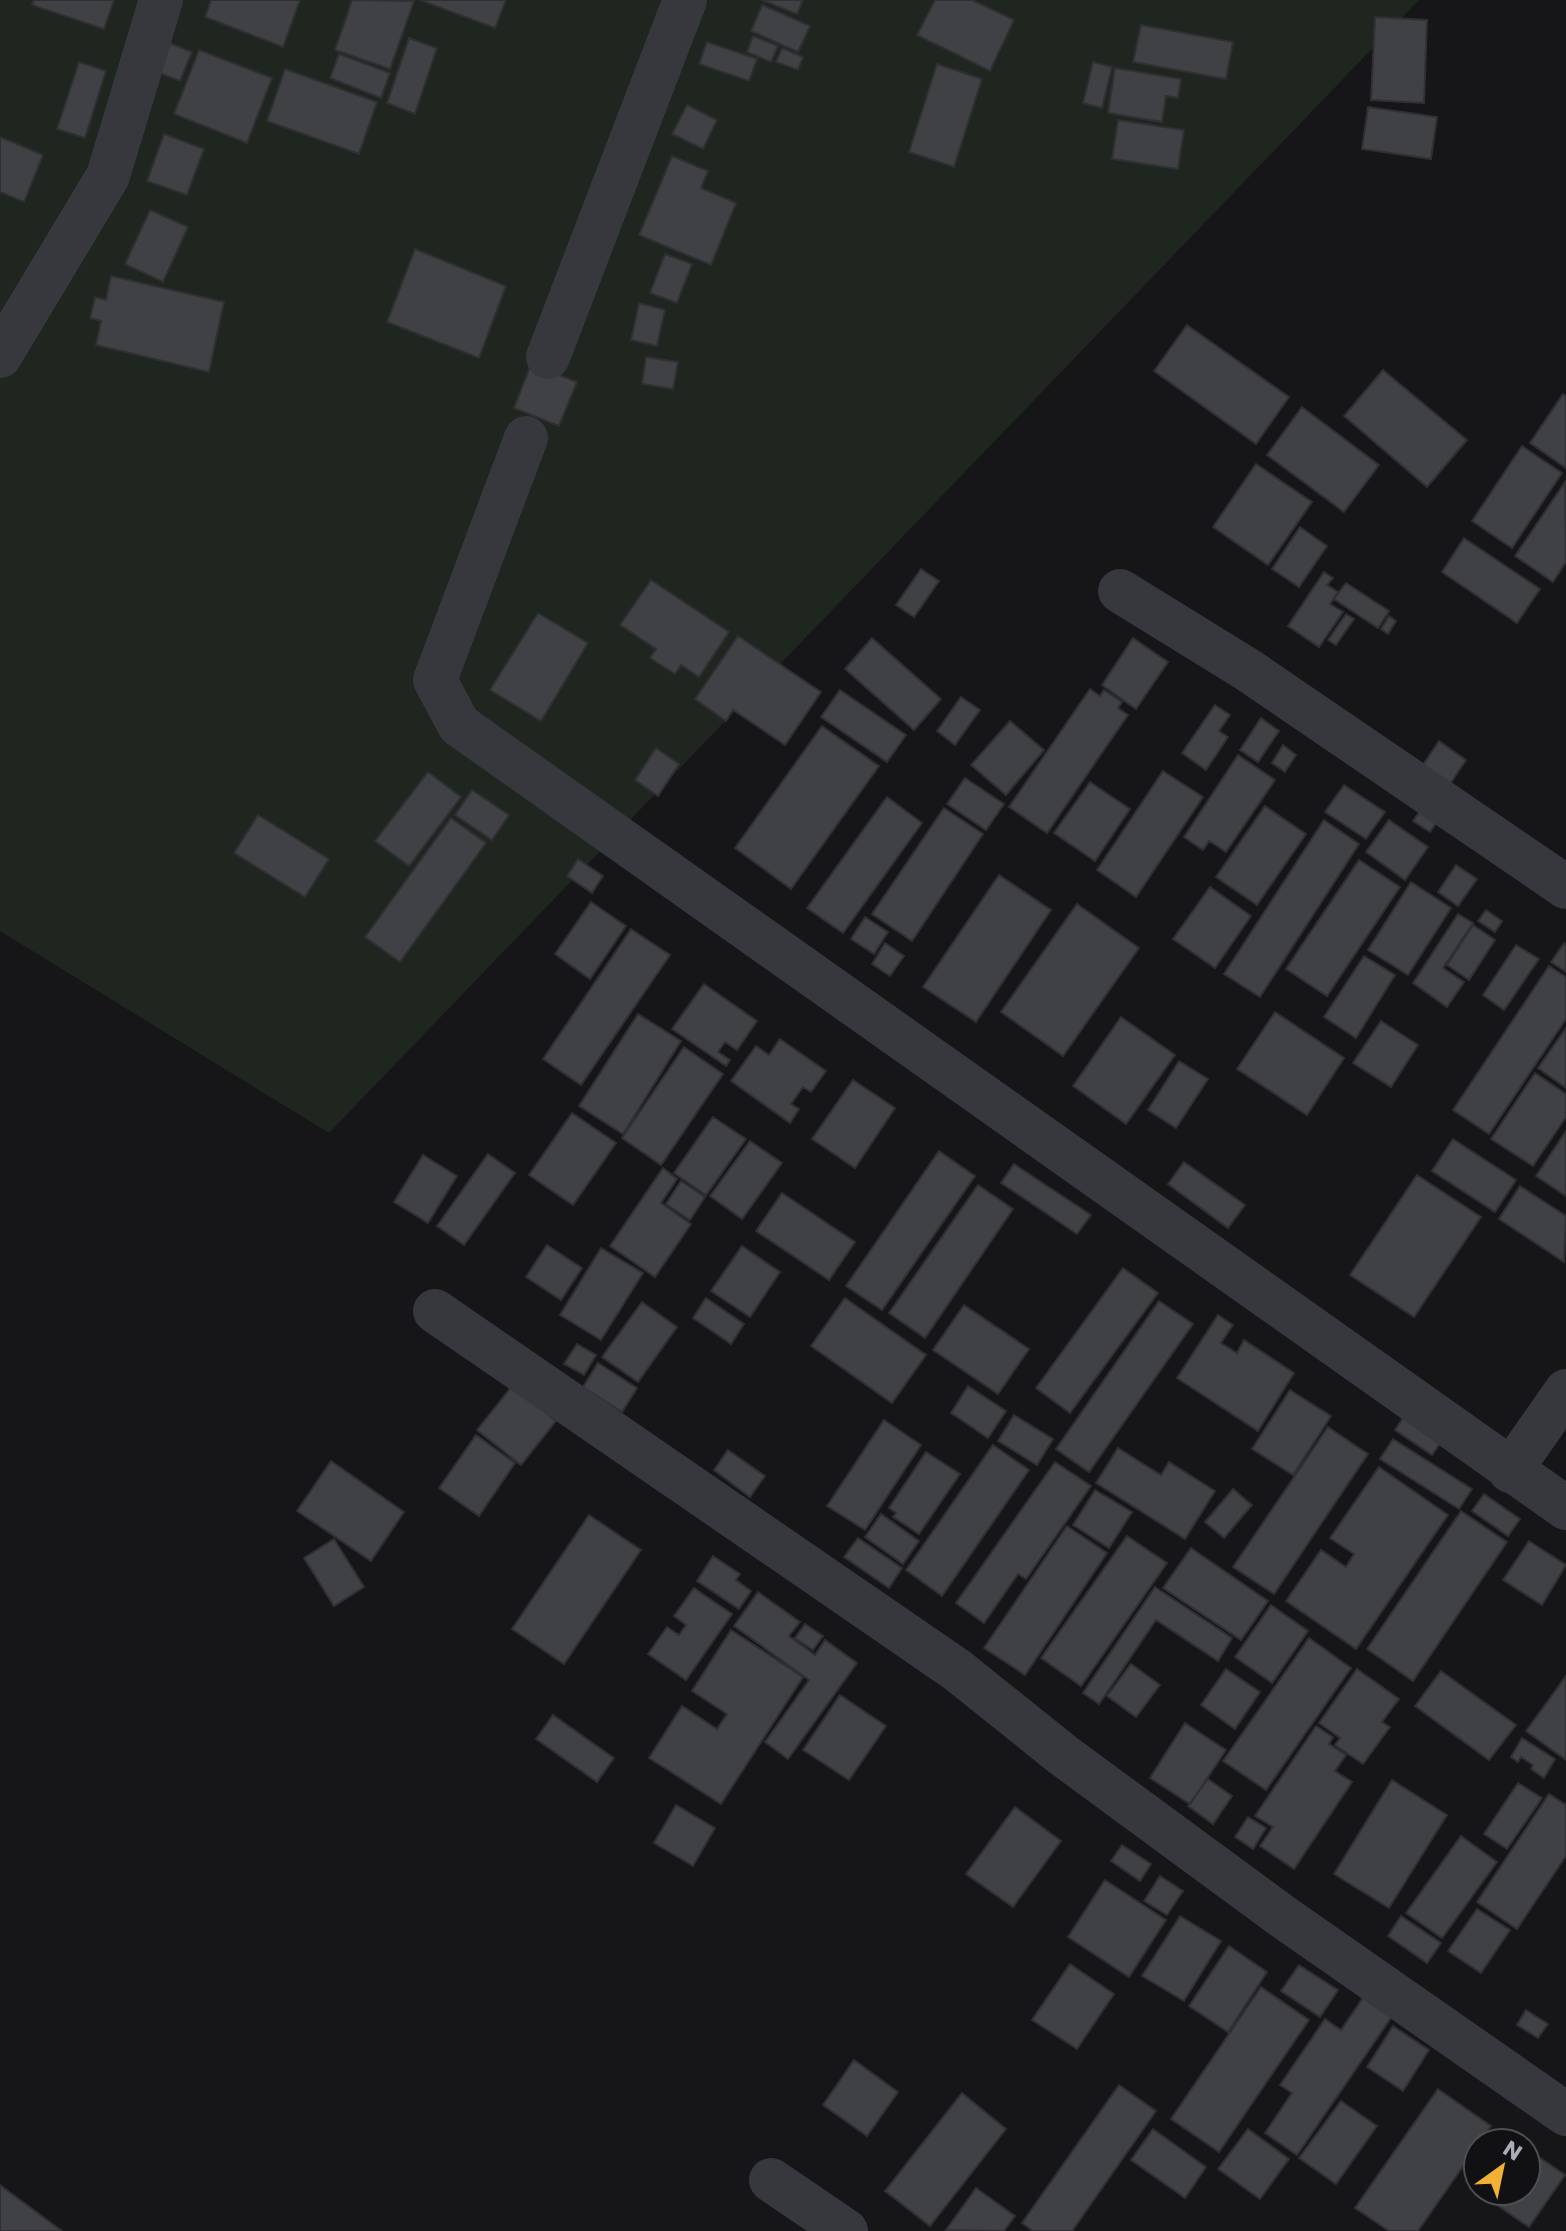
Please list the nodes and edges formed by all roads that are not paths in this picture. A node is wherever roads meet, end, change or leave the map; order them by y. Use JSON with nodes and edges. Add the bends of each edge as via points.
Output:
{"nodes":[{"id":1,"x":161,"y":0,"type":"edge"},
{"id":2,"x":685,"y":0,"type":"edge"},
{"id":3,"x":0,"y":356,"type":"edge"},
{"id":4,"x":548,"y":357,"type":"dead end"},
{"id":5,"x":526,"y":438,"type":"dead end"},
{"id":6,"x":1120,"y":591,"type":"dead end"},
{"id":7,"x":1566,"y":887,"type":"edge"},
{"id":8,"x":435,"y":1311,"type":"dead end"},
{"id":9,"x":1566,"y":1391,"type":"edge"},
{"id":10,"x":1510,"y":1471,"type":"junction"},
{"id":11,"x":1566,"y":1508,"type":"edge"},
{"id":12,"x":1566,"y":2114,"type":"edge"},
{"id":13,"x":771,"y":2180,"type":"dead end"},
{"id":14,"x":846,"y":2231,"type":"edge"}],
"edges":[{"from":1,"to":3,"type":"street","via":[[108,176]]},
{"from":2,"to":4,"type":"street"},
{"from":5,"to":10,"type":"street","via":[[435,680],[459,725]]},
{"from":6,"to":7,"type":"street","via":[[1248,670]]},
{"from":8,"to":12,"type":"street","via":[[957,1670],[1270,1907]]},
{"from":9,"to":10,"type":"street"},
{"from":10,"to":11,"type":"street"},
{"from":13,"to":14,"type":"street"}]}
